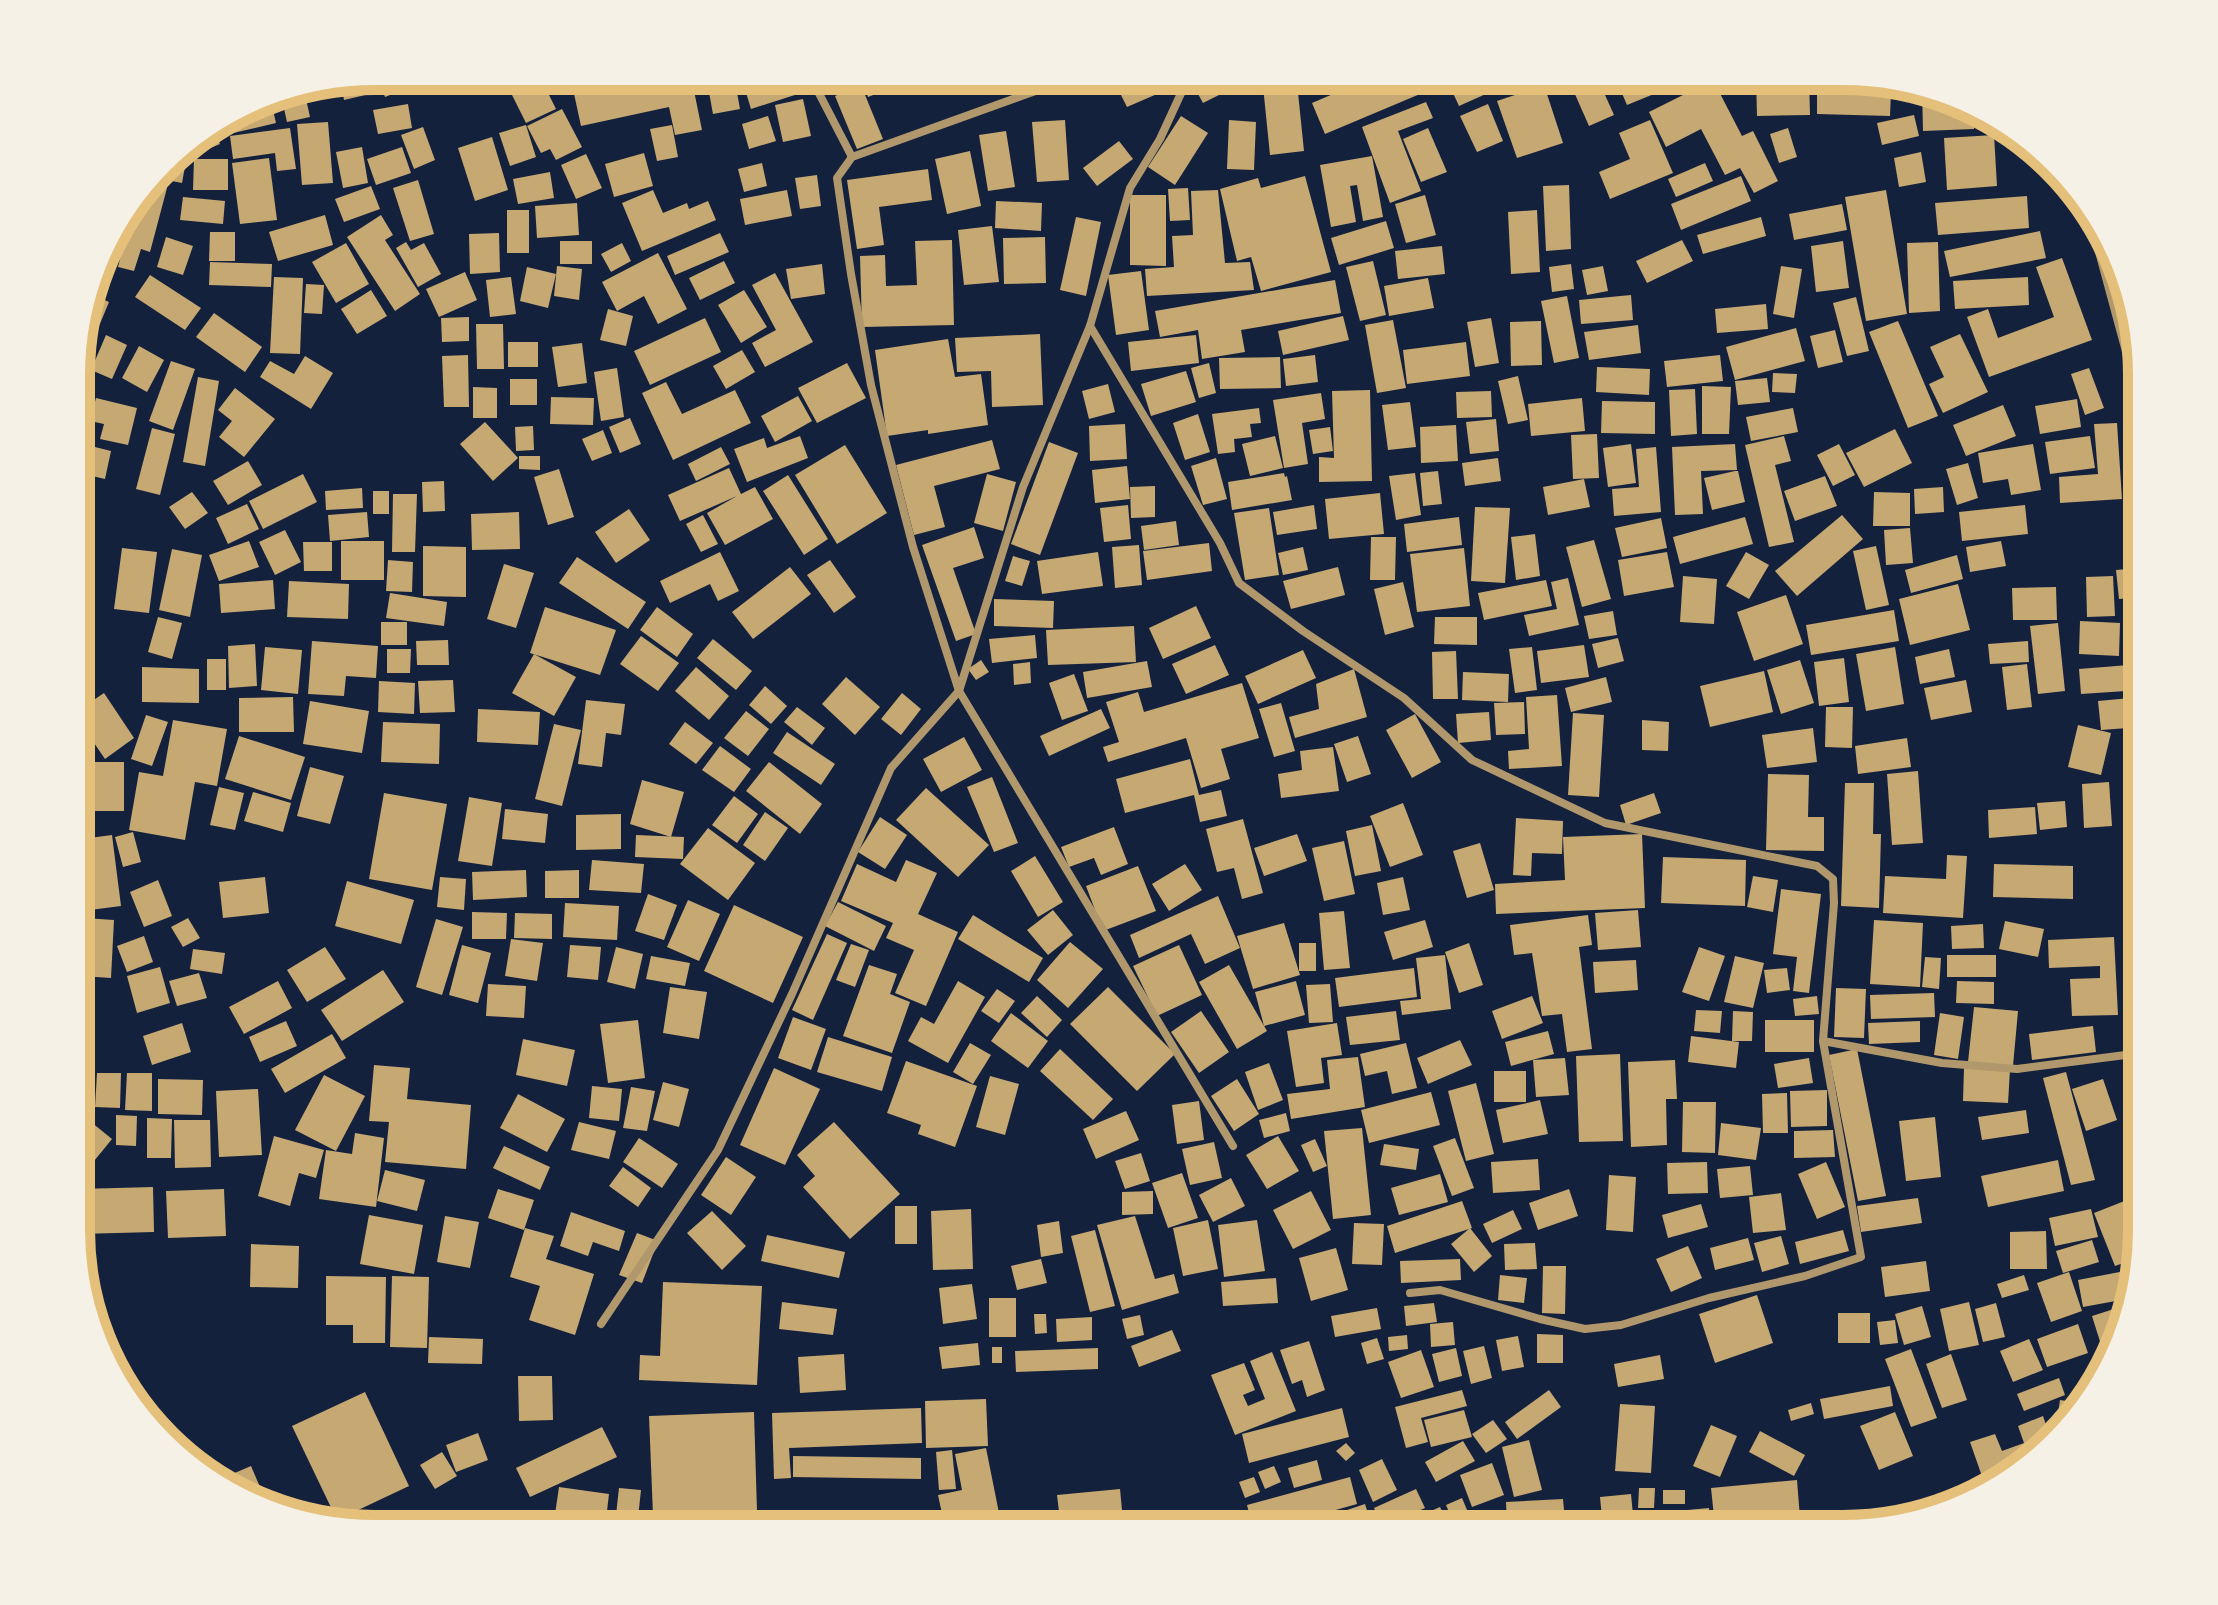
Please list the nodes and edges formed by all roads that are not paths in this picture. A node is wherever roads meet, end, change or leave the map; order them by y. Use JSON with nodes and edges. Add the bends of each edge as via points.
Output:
{"nodes":[{"id":1,"x":817,"y":90,"type":"edge"},
{"id":2,"x":1038,"y":90,"type":"edge"},
{"id":3,"x":1183,"y":90,"type":"edge"},
{"id":4,"x":852,"y":157,"type":"junction"},
{"id":5,"x":2097,"y":246,"type":"edge"},
{"id":6,"x":1090,"y":326,"type":"junction"},
{"id":7,"x":2127,"y":355,"type":"edge"},
{"id":8,"x":959,"y":691,"type":"junction"},
{"id":9,"x":1823,"y":1041,"type":"junction"},
{"id":10,"x":2128,"y":1055,"type":"edge"},
{"id":11,"x":1233,"y":1146,"type":"dead end"},
{"id":12,"x":1410,"y":1293,"type":"dead end"},
{"id":13,"x":601,"y":1324,"type":"dead end"}],
"edges":[{"from":1,"to":4,"type":"street"},
{"from":2,"to":4,"type":"street"},
{"from":3,"to":6,"type":"street","via":[[1130,188]]},
{"from":4,"to":8,"type":"street","via":[[837,178],[871,385],[913,547]]},
{"from":5,"to":7,"type":"street"},
{"from":6,"to":8,"type":"street","via":[[1023,487]]},
{"from":6,"to":9,"type":"street","via":[[1239,583],[1404,698],[1472,760],[1605,823],[1817,866],[1833,879]]},
{"from":8,"to":11,"type":"street"},
{"from":8,"to":13,"type":"street","via":[[891,768],[718,1150]]},
{"from":9,"to":10,"type":"street","via":[[1942,1063],[2017,1069]]},
{"from":9,"to":12,"type":"street","via":[[1861,1257],[1621,1325],[1585,1329],[1440,1290]]}]}
